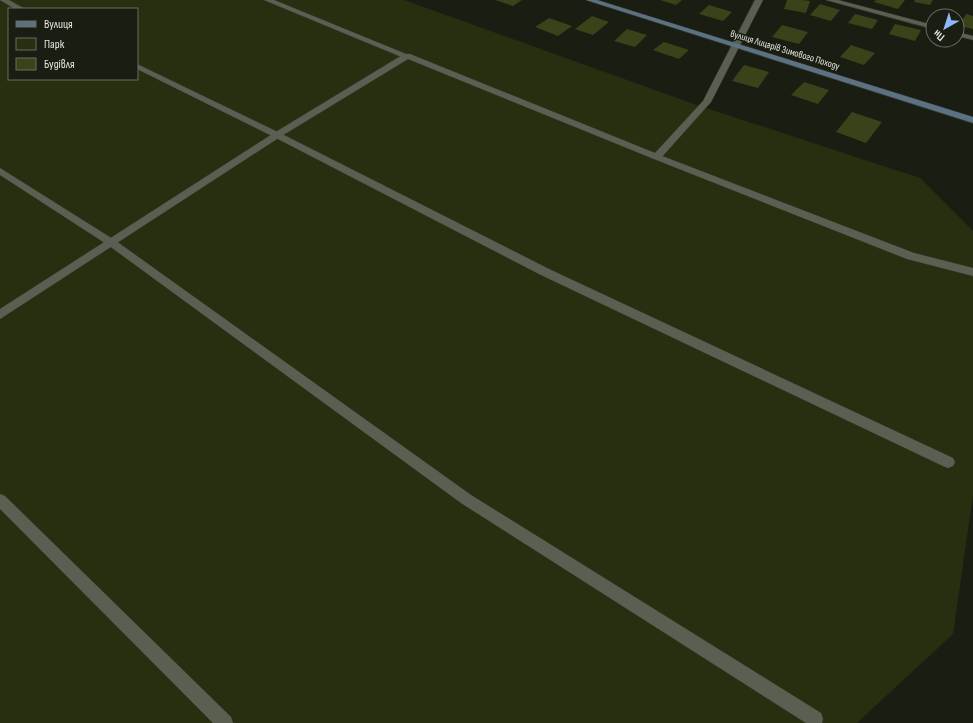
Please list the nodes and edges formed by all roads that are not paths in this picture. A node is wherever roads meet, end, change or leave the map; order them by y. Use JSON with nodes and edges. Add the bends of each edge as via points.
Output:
{"nodes":[{"id":1,"x":3,"y":0,"type":"edge"},
{"id":2,"x":268,"y":0,"type":"edge"},
{"id":3,"x":590,"y":0,"type":"edge"},
{"id":4,"x":759,"y":0,"type":"edge"},
{"id":5,"x":830,"y":0,"type":"edge"},
{"id":6,"x":19,"y":8,"type":"edge"},
{"id":7,"x":925,"y":25,"type":"edge"},
{"id":8,"x":736,"y":45,"type":"junction"},
{"id":9,"x":407,"y":56,"type":"junction"},
{"id":10,"x":138,"y":66,"type":"edge"},
{"id":11,"x":973,"y":120,"type":"edge"},
{"id":12,"x":277,"y":135,"type":"junction"},
{"id":13,"x":657,"y":158,"type":"junction"},
{"id":14,"x":0,"y":171,"type":"edge"},
{"id":15,"x":112,"y":243,"type":"junction"},
{"id":16,"x":973,"y":272,"type":"edge"},
{"id":17,"x":0,"y":314,"type":"edge"},
{"id":18,"x":948,"y":462,"type":"dead end"},
{"id":19,"x":0,"y":500,"type":"edge"},
{"id":20,"x":815,"y":719,"type":"dead end"},
{"id":21,"x":225,"y":723,"type":"edge"}],
"edges":[{"from":1,"to":6,"type":"street"},
{"from":2,"to":9,"type":"street"},
{"from":3,"to":8,"type":"street","name":"вулиця Лицарів Зимового Походу"},
{"from":4,"to":8,"type":"street"},
{"from":5,"to":7,"type":"street"},
{"from":8,"to":11,"type":"street","name":"вулиця Лицарів Зимового Походу"},
{"from":8,"to":13,"type":"street","via":[[708,102]]},
{"from":9,"to":12,"type":"street"},
{"from":9,"to":13,"type":"street"},
{"from":10,"to":12,"type":"street"},
{"from":12,"to":15,"type":"street"},
{"from":12,"to":18,"type":"street","via":[[545,272]]},
{"from":13,"to":16,"type":"street","via":[[911,256]]},
{"from":14,"to":15,"type":"street"},
{"from":15,"to":17,"type":"street"},
{"from":15,"to":20,"type":"street","via":[[466,499]]},
{"from":19,"to":21,"type":"street"}]}
